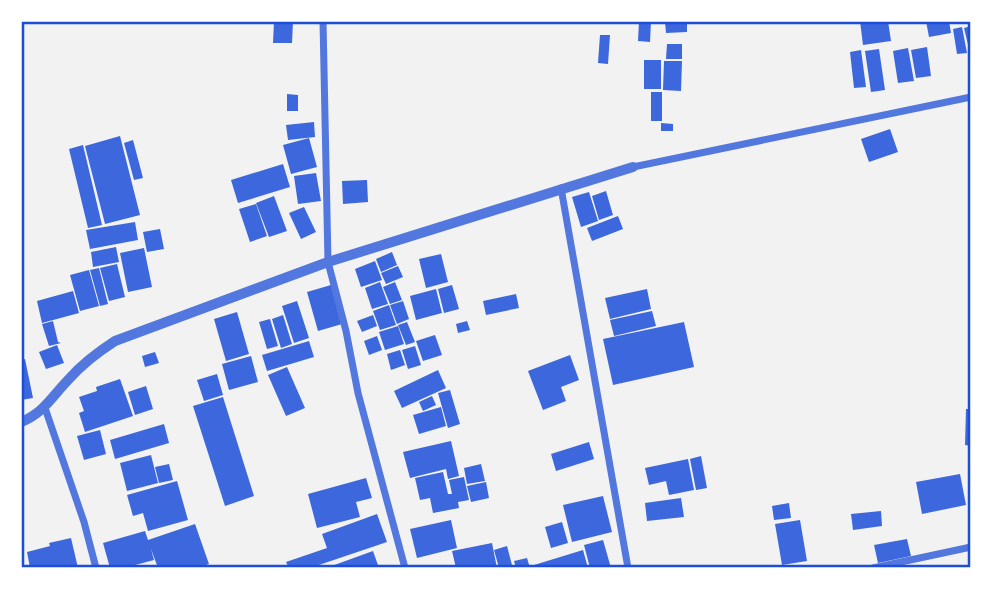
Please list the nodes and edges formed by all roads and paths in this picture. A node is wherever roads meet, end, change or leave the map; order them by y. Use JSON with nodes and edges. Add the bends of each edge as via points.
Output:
{"nodes":[{"id":1,"x":323,"y":21,"type":"edge"},
{"id":2,"x":971,"y":97,"type":"edge"},
{"id":3,"x":633,"y":167,"type":"joint"},
{"id":4,"x":561,"y":188,"type":"junction"},
{"id":5,"x":328,"y":262,"type":"junction"},
{"id":6,"x":45,"y":408,"type":"junction"},
{"id":7,"x":21,"y":422,"type":"edge"},
{"id":8,"x":971,"y":547,"type":"edge"},
{"id":9,"x":96,"y":568,"type":"edge"},
{"id":10,"x":404,"y":568,"type":"edge"},
{"id":11,"x":628,"y":568,"type":"edge"},
{"id":12,"x":873,"y":568,"type":"edge"}],
"edges":[{"from":1,"to":5,"type":"street"},
{"from":2,"to":3,"type":"street"},
{"from":3,"to":4,"type":"street"},
{"from":4,"to":5,"type":"street"},
{"from":4,"to":11,"type":"street"},
{"from":5,"to":6,"type":"street","via":[[116,341],[85,362]]},
{"from":5,"to":10,"type":"street"},
{"from":6,"to":7,"type":"street"},
{"from":6,"to":9,"type":"street"},
{"from":8,"to":12,"type":"street"}]}
